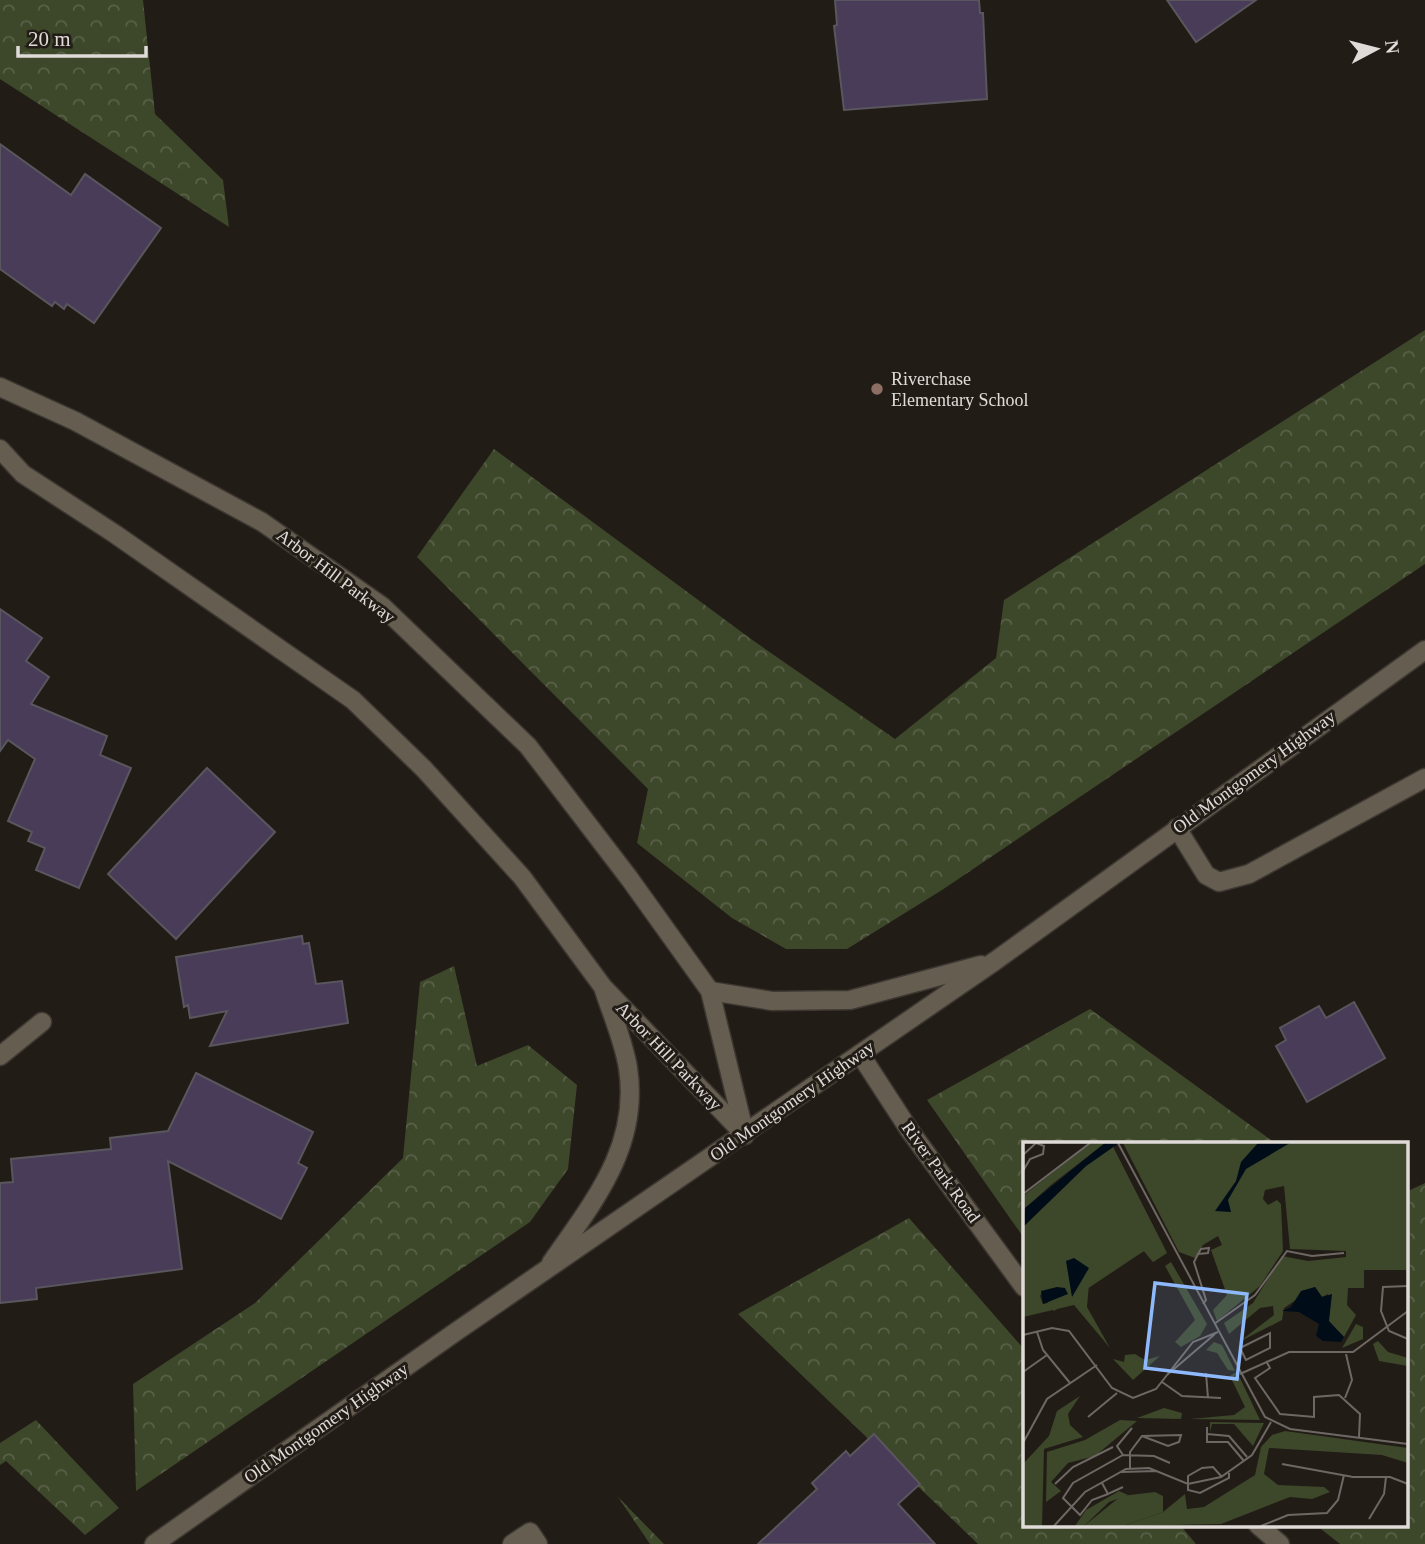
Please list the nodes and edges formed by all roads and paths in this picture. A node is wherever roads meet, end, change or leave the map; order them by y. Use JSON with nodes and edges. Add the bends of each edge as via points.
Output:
{"nodes":[{"id":1,"x":0,"y":387,"type":"edge"},
{"id":2,"x":0,"y":449,"type":"edge"},
{"id":3,"x":1425,"y":650,"type":"edge"},
{"id":4,"x":1425,"y":778,"type":"edge"},
{"id":5,"x":1177,"y":828,"type":"junction"},
{"id":6,"x":995,"y":961,"type":"junction"},
{"id":7,"x":603,"y":987,"type":"junction"},
{"id":8,"x":710,"y":990,"type":"junction"},
{"id":9,"x":42,"y":1021,"type":"dead end"},
{"id":10,"x":860,"y":1054,"type":"junction"},
{"id":11,"x":0,"y":1056,"type":"edge"},
{"id":12,"x":745,"y":1135,"type":"junction"},
{"id":13,"x":544,"y":1272,"type":"junction"},
{"id":14,"x":1023,"y":1286,"type":"edge"},
{"id":15,"x":1259,"y":1526,"type":"edge"},
{"id":16,"x":154,"y":1544,"type":"edge"},
{"id":17,"x":512,"y":1544,"type":"edge"},
{"id":18,"x":538,"y":1544,"type":"edge"},
{"id":19,"x":1280,"y":1544,"type":"edge"}],
"edges":[{"from":1,"to":8,"type":"street","name":"Arbor Hill Parkway","via":[[75,421],[262,522],[382,606],[528,746]]},
{"from":2,"to":7,"type":"street","name":"Arbor Hill Parkway","via":[[23,474],[353,700],[424,769],[522,877]]},
{"from":3,"to":5,"type":"street","name":"Old Montgomery Highway"},
{"from":4,"to":5,"type":"street","via":[[1250,874],[1219,883],[1206,875]]},
{"from":5,"to":6,"type":"street","name":"Old Montgomery Highway"},
{"from":6,"to":8,"type":"street","via":[[850,1000],[772,1001]]},
{"from":6,"to":10,"type":"street","name":"Old Montgomery Highway"},
{"from":7,"to":12,"type":"street","name":"Arbor Hill Parkway"},
{"from":7,"to":13,"type":"street","via":[[628,1066],[630,1107],[621,1151],[598,1196]]},
{"from":8,"to":12,"type":"street","name":"Arbor Hill Parkway"},
{"from":9,"to":11,"type":"street"},
{"from":10,"to":12,"type":"street","name":"Old Montgomery Highway"},
{"from":10,"to":14,"type":"street","name":"River Park Road"},
{"from":12,"to":13,"type":"street","name":"Old Montgomery Highway"},
{"from":13,"to":16,"type":"street","name":"Old Montgomery Highway"},
{"from":15,"to":19,"type":"street"},
{"from":17,"to":18,"type":"street","via":[[530,1532]]}]}
